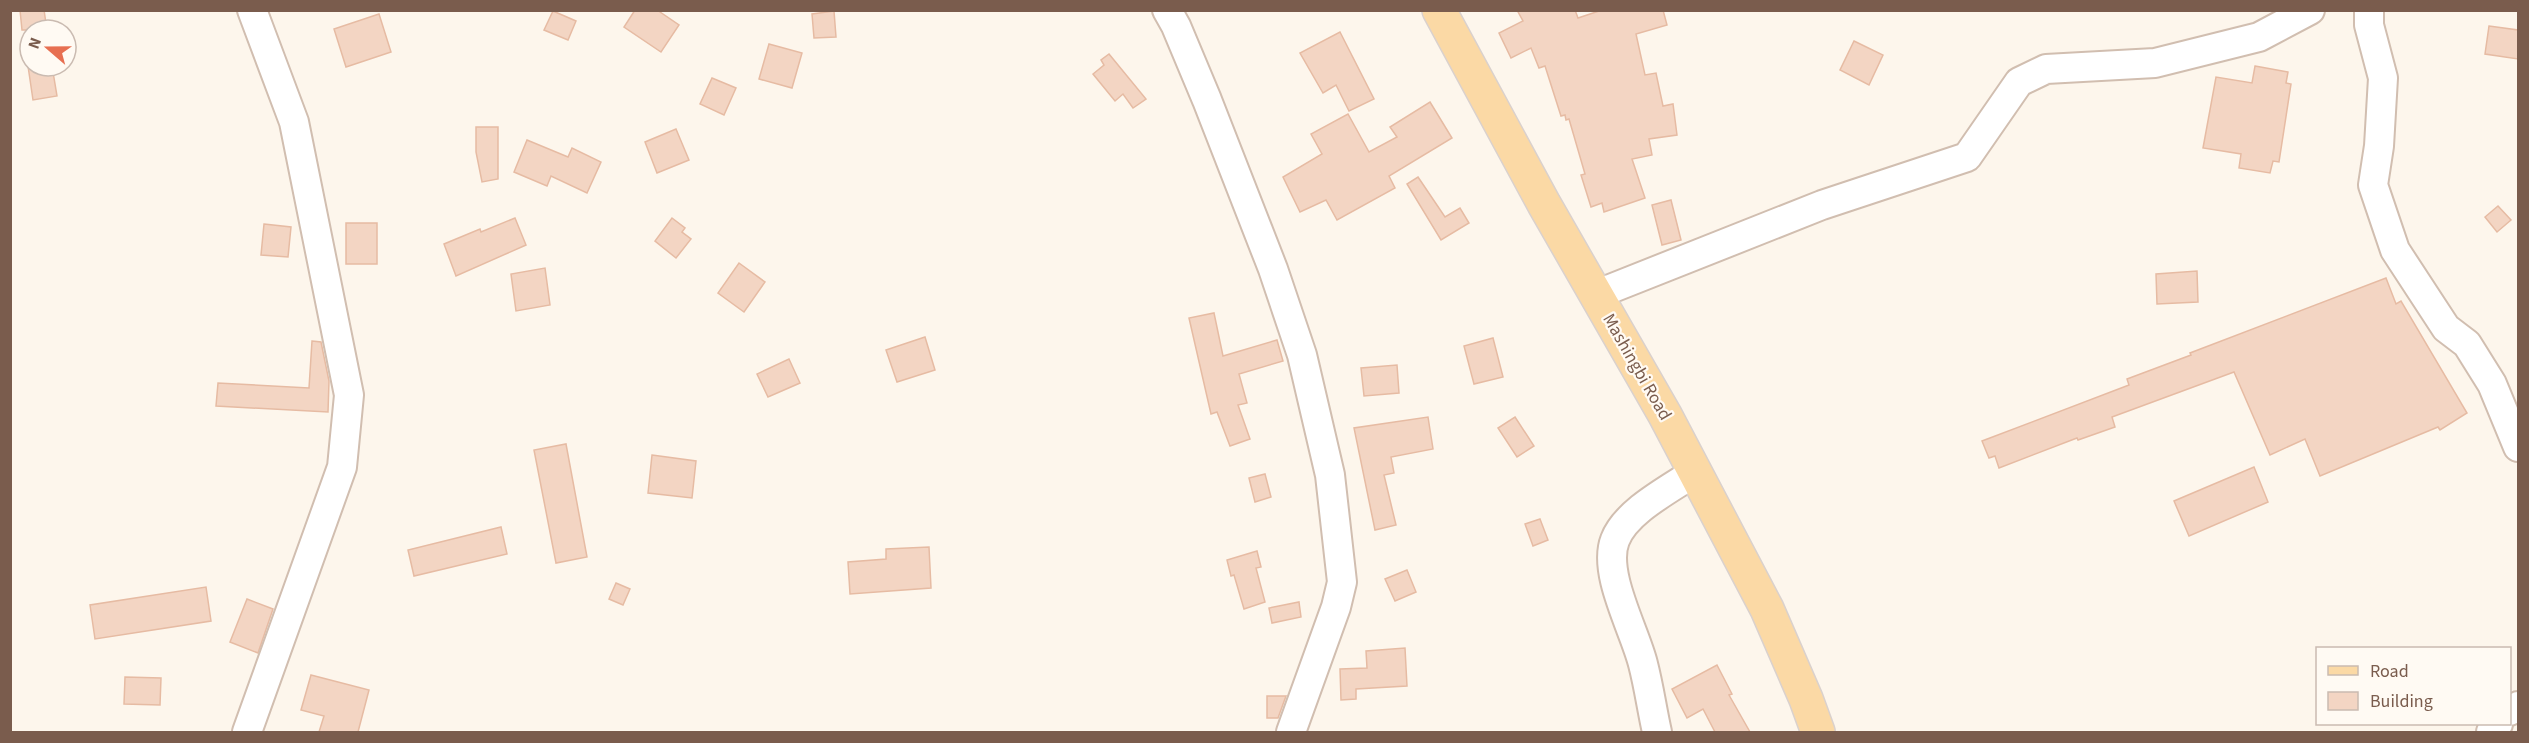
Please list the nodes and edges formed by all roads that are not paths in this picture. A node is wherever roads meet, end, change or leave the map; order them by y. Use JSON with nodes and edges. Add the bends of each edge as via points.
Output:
{"nodes":[{"id":1,"x":252,"y":10,"type":"edge"},
{"id":2,"x":1167,"y":10,"type":"edge"},
{"id":3,"x":1439,"y":10,"type":"edge"},
{"id":4,"x":2310,"y":10,"type":"edge"},
{"id":5,"x":2369,"y":10,"type":"edge"},
{"id":6,"x":1595,"y":295,"type":"junction"},
{"id":7,"x":2518,"y":447,"type":"edge"},
{"id":8,"x":1695,"y":472,"type":"junction"},
{"id":9,"x":247,"y":732,"type":"edge"},
{"id":10,"x":1292,"y":732,"type":"edge"},
{"id":11,"x":1656,"y":732,"type":"edge"},
{"id":12,"x":1818,"y":732,"type":"edge"}],
"edges":[{"from":1,"to":9,"type":"street","via":[[294,122],[349,395],[342,467]]},
{"from":2,"to":10,"type":"street","via":[[1208,100],[1273,269],[1302,355],[1330,475],[1342,582]]},
{"from":3,"to":6,"type":"main road","name":"Mashingbi Road"},
{"from":4,"to":6,"type":"street","via":[[2259,37],[2155,63],[2046,69],[2019,82],[1966,157],[1822,205]]},
{"from":5,"to":7,"type":"street","via":[[2383,78],[2373,185],[2395,250],[2446,328],[2467,344],[2486,374]]},
{"from":6,"to":8,"type":"main road","name":"Mashingbi Road"},
{"from":8,"to":11,"type":"street","via":[[1636,512],[1615,539],[1611,558],[1622,605],[1643,662]]},
{"from":8,"to":12,"type":"main road","name":"Mashingbi Road","via":[[1767,609]]}]}
